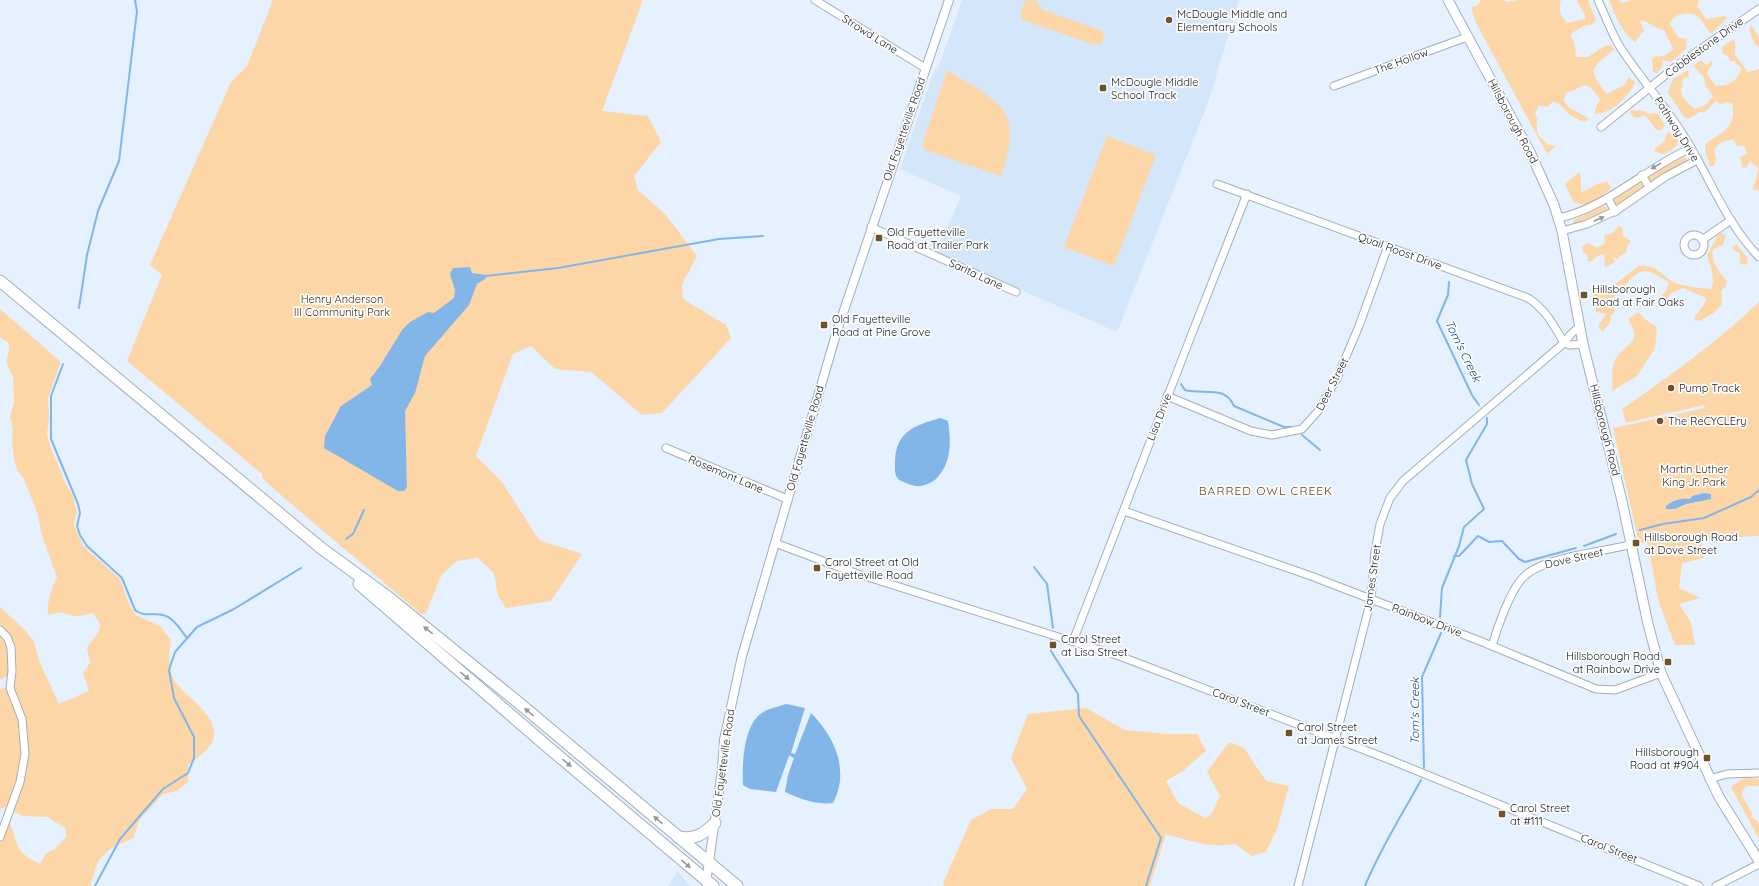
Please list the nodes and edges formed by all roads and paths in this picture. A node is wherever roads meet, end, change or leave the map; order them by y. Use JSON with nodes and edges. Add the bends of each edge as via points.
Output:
{"nodes":[{"id":1,"x":815,"y":0,"type":"edge"},
{"id":2,"x":949,"y":0,"type":"edge"},
{"id":3,"x":1448,"y":0,"type":"edge"},
{"id":4,"x":1598,"y":0,"type":"edge"},
{"id":5,"x":1759,"y":9,"type":"edge"},
{"id":6,"x":1467,"y":37,"type":"junction"},
{"id":7,"x":925,"y":68,"type":"junction"},
{"id":8,"x":1334,"y":86,"type":"dead end"},
{"id":9,"x":1650,"y":87,"type":"junction"},
{"id":10,"x":1602,"y":127,"type":"dead end"},
{"id":11,"x":1691,"y":148,"type":"junction"},
{"id":12,"x":1697,"y":160,"type":"junction"},
{"id":13,"x":1642,"y":175,"type":"junction"},
{"id":14,"x":1217,"y":184,"type":"dead end"},
{"id":15,"x":1649,"y":188,"type":"junction"},
{"id":16,"x":1247,"y":194,"type":"junction"},
{"id":17,"x":1608,"y":198,"type":"junction"},
{"id":18,"x":1615,"y":212,"type":"junction"},
{"id":19,"x":1559,"y":218,"type":"junction"},
{"id":20,"x":1731,"y":220,"type":"junction"},
{"id":21,"x":871,"y":227,"type":"junction"},
{"id":22,"x":1562,"y":232,"type":"junction"},
{"id":23,"x":1702,"y":240,"type":"dead end"},
{"id":24,"x":1388,"y":246,"type":"junction"},
{"id":25,"x":1759,"y":257,"type":"edge"},
{"id":26,"x":0,"y":281,"type":"edge"},
{"id":27,"x":1016,"y":292,"type":"dead end"},
{"id":28,"x":1580,"y":326,"type":"junction"},
{"id":29,"x":1564,"y":343,"type":"junction"},
{"id":30,"x":1583,"y":344,"type":"junction"},
{"id":31,"x":1167,"y":396,"type":"junction"},
{"id":32,"x":666,"y":448,"type":"dead end"},
{"id":33,"x":787,"y":499,"type":"junction"},
{"id":34,"x":1124,"y":510,"type":"junction"},
{"id":35,"x":775,"y":543,"type":"junction"},
{"id":36,"x":1632,"y":544,"type":"junction"},
{"id":37,"x":320,"y":548,"type":"junction"},
{"id":38,"x":1371,"y":599,"type":"junction"},
{"id":39,"x":0,"y":630,"type":"edge"},
{"id":40,"x":1073,"y":641,"type":"junction"},
{"id":41,"x":1492,"y":646,"type":"junction"},
{"id":42,"x":1661,"y":673,"type":"junction"},
{"id":43,"x":1337,"y":739,"type":"junction"},
{"id":44,"x":1759,"y":773,"type":"edge"},
{"id":45,"x":1709,"y":779,"type":"junction"},
{"id":46,"x":715,"y":823,"type":"junction"},
{"id":47,"x":0,"y":837,"type":"edge"},
{"id":48,"x":678,"y":837,"type":"junction"},
{"id":49,"x":1759,"y":861,"type":"edge"},
{"id":50,"x":710,"y":863,"type":"junction"},
{"id":51,"x":1759,"y":864,"type":"edge"},
{"id":52,"x":708,"y":884,"type":"edge"},
{"id":53,"x":737,"y":886,"type":"edge"},
{"id":54,"x":1298,"y":886,"type":"edge"},
{"id":55,"x":1699,"y":886,"type":"edge"},
{"id":56,"x":1716,"y":886,"type":"edge"}],
"edges":[{"from":1,"to":7,"type":"street","name":"Strowd Lane"},
{"from":2,"to":7,"type":"street","name":"Old Fayetteville Road"},
{"from":3,"to":6,"type":"main road","name":"Hillsborough Road"},
{"from":4,"to":9,"type":"street","name":"Pathway Drive","via":[[1620,45]]},
{"from":5,"to":9,"type":"street","name":"Cobblestone Drive"},
{"from":6,"to":8,"type":"street","name":"The Hollow"},
{"from":6,"to":19,"type":"main road","name":"Hillsborough Road","via":[[1532,154]]},
{"from":7,"to":21,"type":"street","name":"Old Fayetteville Road"},
{"from":9,"to":10,"type":"street","name":"Cobblestone Drive"},
{"from":9,"to":11,"type":"street","name":"Pathway Drive"},
{"from":11,"to":12,"type":"street","name":"Pathway Drive"},
{"from":11,"to":13,"type":"street","one_way":true},
{"from":12,"to":15,"type":"street","via":[[1673,171]]},
{"from":12,"to":20,"type":"street","name":"Pathway Drive"},
{"from":13,"to":15,"type":"street"},
{"from":13,"to":17,"type":"street"},
{"from":14,"to":16,"type":"street","name":"Quail Roost Drive"},
{"from":15,"to":18,"type":"street"},
{"from":16,"to":24,"type":"street","name":"Quail Roost Drive"},
{"from":16,"to":31,"type":"street","name":"Lisa Drive"},
{"from":17,"to":18,"type":"street"},
{"from":17,"to":19,"type":"street","via":[[1584,211]]},
{"from":22,"to":18,"type":"street","one_way":true},
{"from":19,"to":22,"type":"main road","name":"Hillsborough Road"},
{"from":20,"to":23,"type":"street"},
{"from":20,"to":25,"type":"street","name":"Pathway Drive","via":[[1739,235]]},
{"from":21,"to":27,"type":"street","name":"Sarita Lane"},
{"from":21,"to":33,"type":"street","name":"Old Fayetteville Road"},
{"from":22,"to":28,"type":"main road","name":"Hillsborough Road"},
{"from":24,"to":29,"type":"street","name":"Quail Roost Drive","via":[[1528,298],[1550,318]]},
{"from":24,"to":31,"type":"street","name":"Deer Street","via":[[1337,378],[1320,410],[1302,429],[1272,435],[1251,431]]},
{"from":26,"to":37,"type":"highway"},
{"from":28,"to":29,"type":"street","name":"James Street"},
{"from":28,"to":30,"type":"main road","name":"Hillsborough Road"},
{"from":29,"to":30,"type":"street"},
{"from":29,"to":38,"type":"street","name":"James Street","via":[[1444,444],[1396,489],[1387,505],[1378,535]]},
{"from":30,"to":36,"type":"main road","name":"Hillsborough Road"},
{"from":31,"to":34,"type":"street","name":"Lisa Drive"},
{"from":32,"to":33,"type":"street","name":"Rosemont Lane"},
{"from":33,"to":35,"type":"street","name":"Old Fayetteville Road"},
{"from":34,"to":38,"type":"street","name":"Rainbow Drive"},
{"from":34,"to":40,"type":"street","name":"Lisa Drive"},
{"from":35,"to":40,"type":"street","name":"Carol Street","via":[[855,573]]},
{"from":35,"to":46,"type":"street","name":"Old Fayetteville Road","via":[[742,656],[728,717]]},
{"from":36,"to":41,"type":"street","name":"Dove Street","via":[[1544,564],[1526,573],[1515,589]]},
{"from":36,"to":42,"type":"main road","name":"Hillsborough Road"},
{"from":48,"to":37,"type":"highway","one_way":true,"via":[[388,597]]},
{"from":37,"to":52,"type":"highway","one_way":true},
{"from":38,"to":41,"type":"street","name":"Rainbow Drive"},
{"from":38,"to":43,"type":"street","name":"James Street"},
{"from":39,"to":47,"type":"street","via":[[11,647],[10,688],[22,719],[25,754],[20,782]]},
{"from":40,"to":43,"type":"street","name":"Carol Street","via":[[1122,657]]},
{"from":41,"to":42,"type":"street","name":"Rainbow Drive","via":[[1603,690],[1624,687]]},
{"from":42,"to":45,"type":"main road","name":"Hillsborough Road"},
{"from":43,"to":54,"type":"street","name":"James Street"},
{"from":43,"to":55,"type":"street","name":"Carol Street"},
{"from":44,"to":45,"type":"street","via":[[1727,774]]},
{"from":45,"to":49,"type":"main road","name":"Hillsborough Road"},
{"from":46,"to":48,"type":"highway","via":[[696,838]]},
{"from":46,"to":50,"type":"street","name":"Old Fayetteville Road"},
{"from":48,"to":50,"type":"highway"},
{"from":50,"to":52,"type":"street","name":"Old Fayetteville Road"},
{"from":50,"to":53,"type":"highway"},
{"from":51,"to":56,"type":"street"}]}
